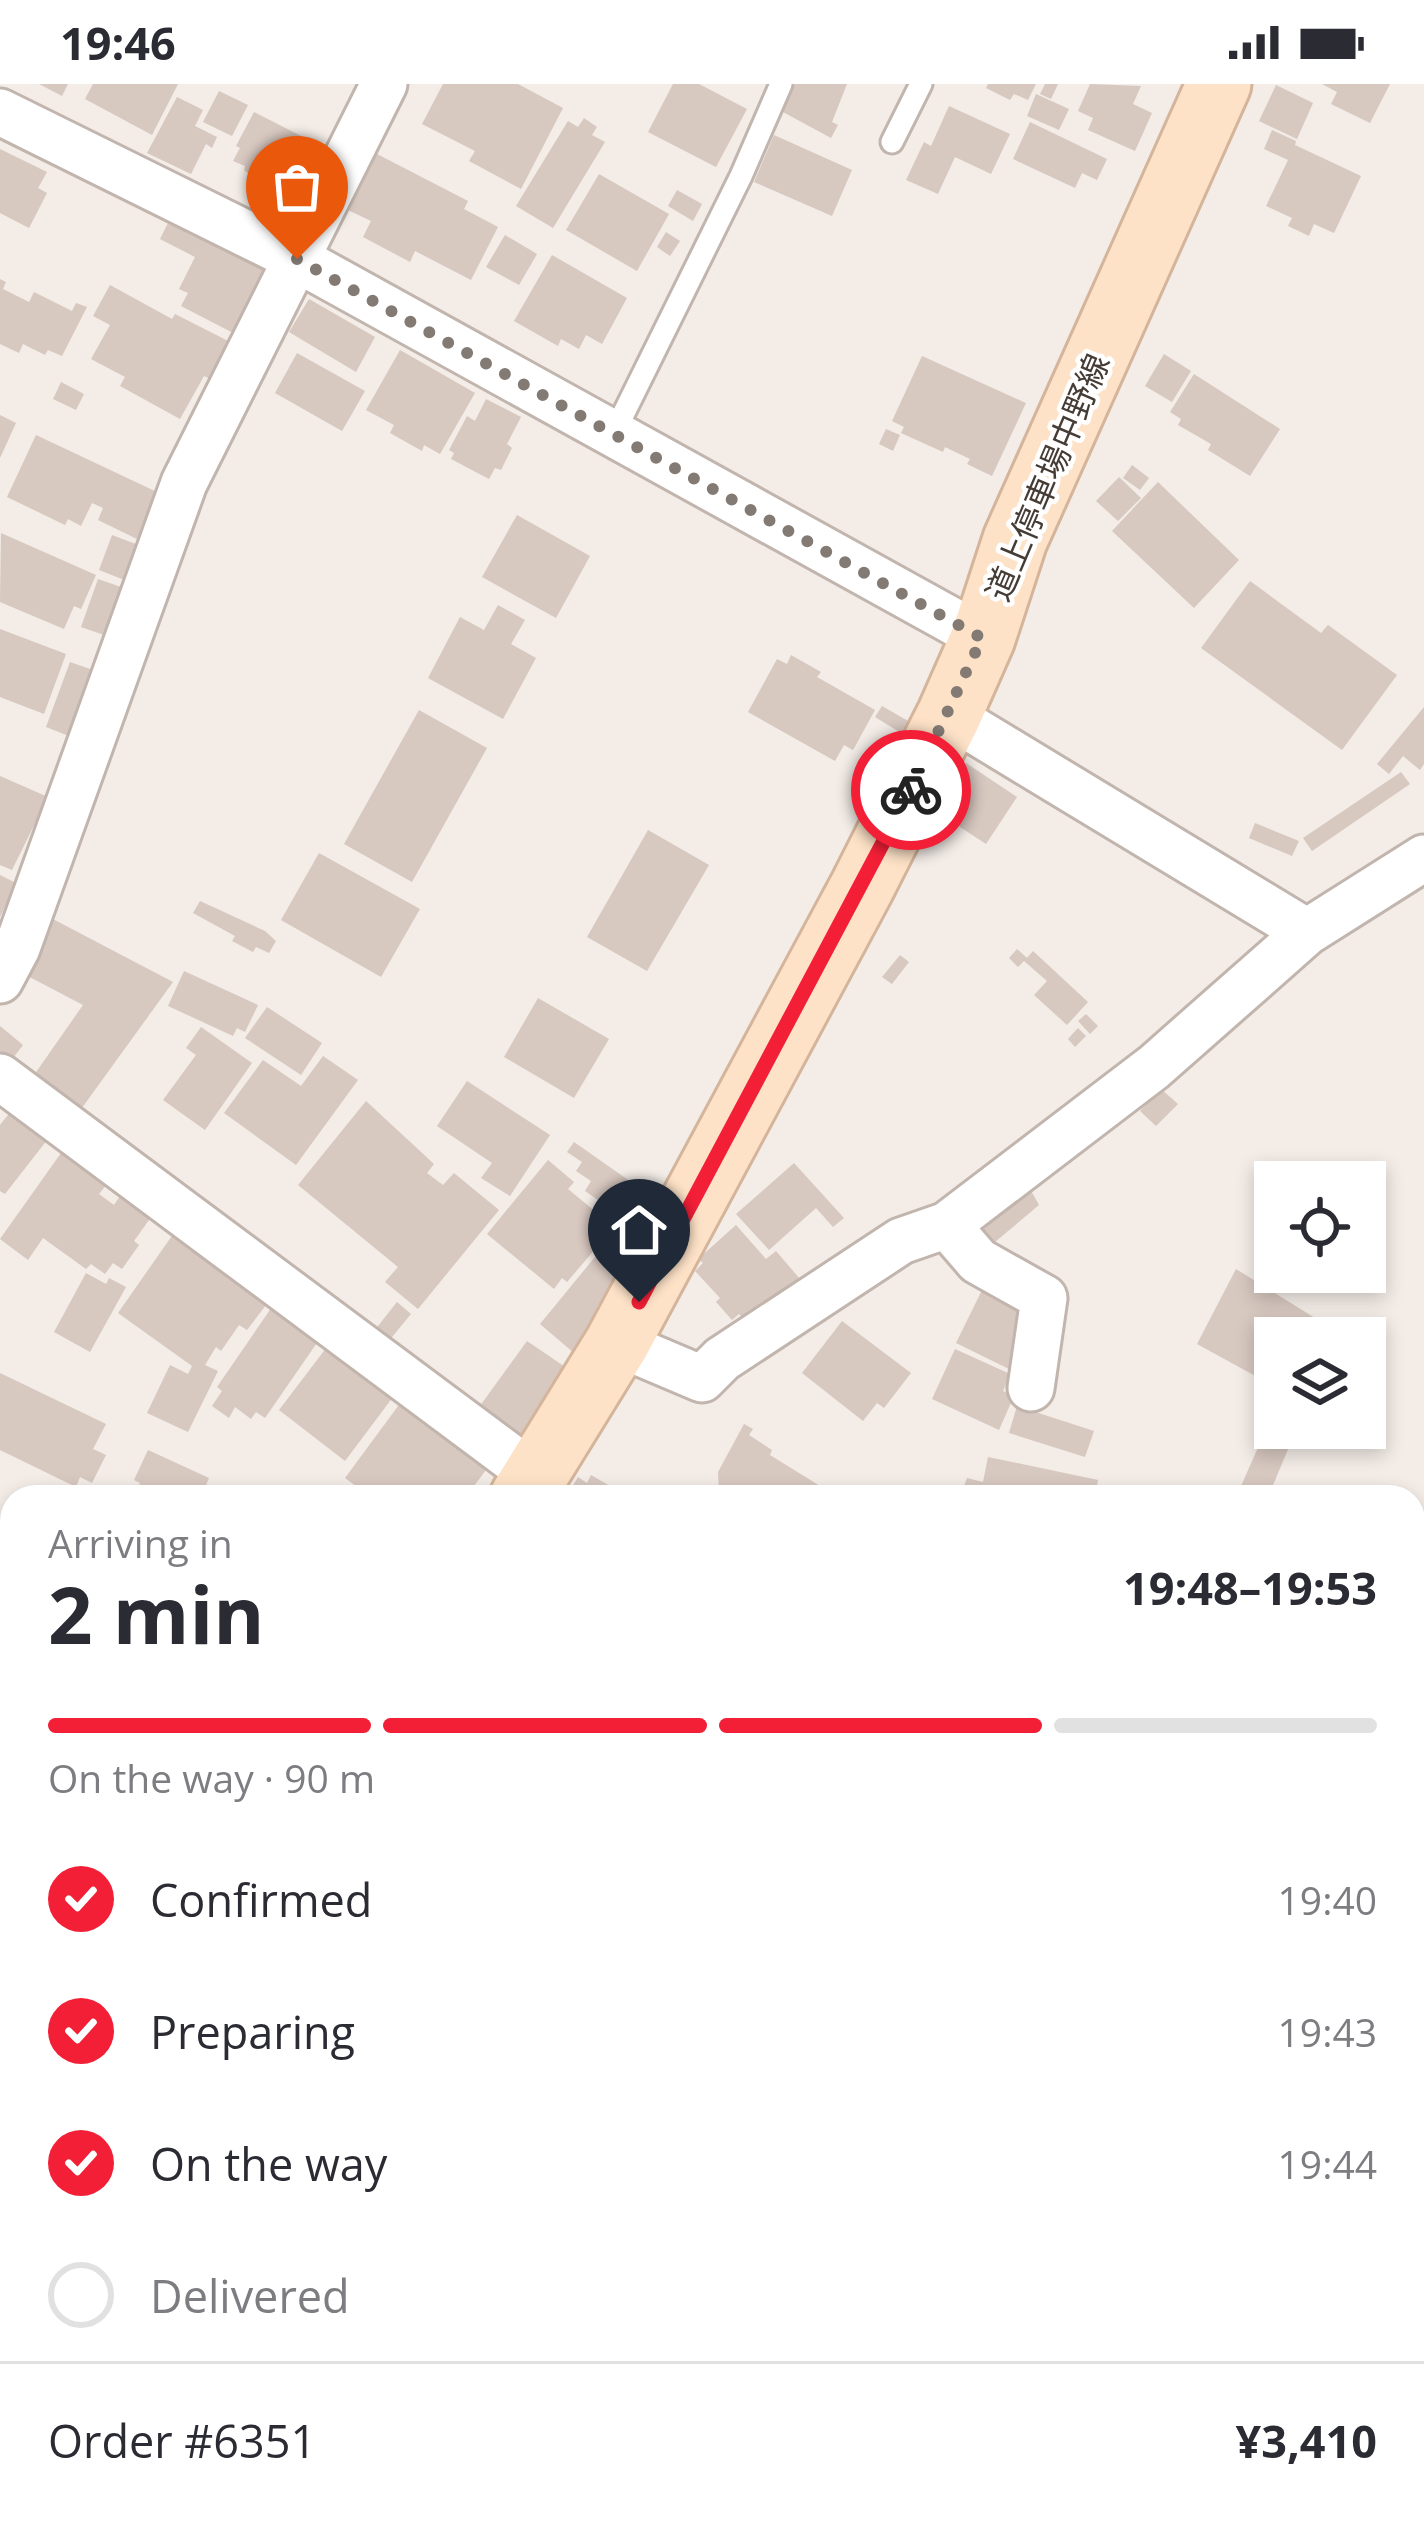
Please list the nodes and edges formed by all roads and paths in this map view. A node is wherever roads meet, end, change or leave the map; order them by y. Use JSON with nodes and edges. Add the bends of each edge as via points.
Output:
{"nodes":[{"id":1,"x":384,"y":84,"type":"edge"},
{"id":2,"x":782,"y":84,"type":"edge"},
{"id":3,"x":921,"y":84,"type":"edge"},
{"id":4,"x":1218,"y":84,"type":"edge"},
{"id":5,"x":0,"y":112,"type":"edge"},
{"id":6,"x":892,"y":142,"type":"dead end"},
{"id":7,"x":297,"y":259,"type":"junction"},
{"id":8,"x":613,"y":435,"type":"junction"},
{"id":9,"x":982,"y":638,"type":"junction"},
{"id":10,"x":949,"y":715,"type":"junction"},
{"id":11,"x":1424,"y":858,"type":"edge"},
{"id":12,"x":1307,"y":932,"type":"junction"},
{"id":13,"x":0,"y":980,"type":"edge"},
{"id":14,"x":0,"y":1077,"type":"edge"},
{"id":15,"x":947,"y":1226,"type":"junction"},
{"id":16,"x":616,"y":1343,"type":"junction"},
{"id":17,"x":1031,"y":1388,"type":"dead end"},
{"id":18,"x":527,"y":1485,"type":"edge"},
{"id":19,"x":529,"y":1485,"type":"edge"}],
"edges":[{"from":1,"to":7,"type":"street"},
{"from":2,"to":8,"type":"lane"},
{"from":3,"to":6,"type":"lane"},
{"from":4,"to":9,"type":"main road","name":"道上停車場中野線","via":[[1015,540]]},
{"from":5,"to":7,"type":"street"},
{"from":7,"to":8,"type":"street"},
{"from":7,"to":13,"type":"street","via":[[184,483]]},
{"from":8,"to":9,"type":"street"},
{"from":9,"to":10,"type":"main road","name":"道上停車場中野線"},
{"from":10,"to":12,"type":"street"},
{"from":10,"to":16,"type":"main road","name":"道上停車場中野線"},
{"from":11,"to":12,"type":"street"},
{"from":12,"to":15,"type":"street","via":[[1154,1067]]},
{"from":14,"to":18,"type":"street"},
{"from":15,"to":16,"type":"street","via":[[901,1241],[702,1379]]},
{"from":15,"to":17,"type":"street","via":[[978,1261],[1044,1298]]},
{"from":16,"to":19,"type":"main road","name":"道上停車場中野線"}]}
